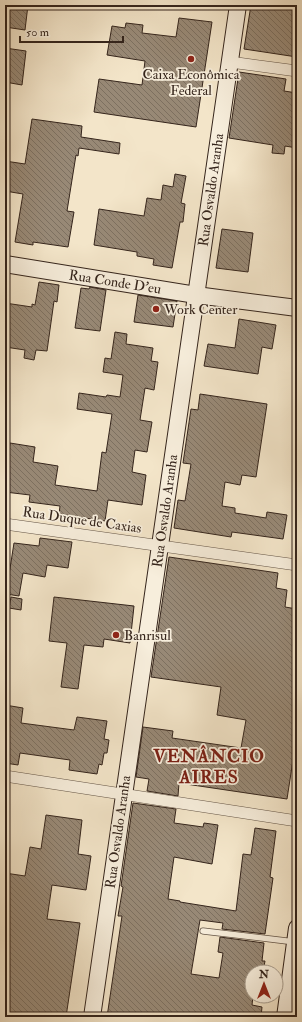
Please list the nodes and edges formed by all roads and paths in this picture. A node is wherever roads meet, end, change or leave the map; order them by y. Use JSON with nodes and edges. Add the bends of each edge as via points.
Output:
{"nodes":[{"id":1,"x":238,"y":5,"type":"edge"},
{"id":2,"x":230,"y":62,"type":"junction"},
{"id":3,"x":297,"y":71,"type":"edge"},
{"id":4,"x":5,"y":264,"type":"edge"},
{"id":5,"x":196,"y":295,"type":"junction"},
{"id":6,"x":297,"y":308,"type":"edge"},
{"id":7,"x":5,"y":524,"type":"edge"},
{"id":8,"x":160,"y":546,"type":"junction"},
{"id":9,"x":297,"y":565,"type":"edge"},
{"id":10,"x":5,"y":776,"type":"edge"},
{"id":11,"x":123,"y":793,"type":"junction"},
{"id":12,"x":297,"y":821,"type":"edge"},
{"id":13,"x":203,"y":932,"type":"dead end"},
{"id":14,"x":296,"y":937,"type":"edge"},
{"id":15,"x":92,"y":1017,"type":"edge"},
{"id":16,"x":285,"y":1017,"type":"edge"}],
"edges":[{"from":1,"to":2,"type":"main road","name":"Rua Osvaldo Aranha"},
{"from":2,"to":3,"type":"street"},
{"from":2,"to":5,"type":"main road","name":"Rua Osvaldo Aranha"},
{"from":4,"to":5,"type":"main road","name":"Rua Conde D'eu"},
{"from":5,"to":6,"type":"main road","name":"Rua Conde D'eu"},
{"from":5,"to":8,"type":"main road","name":"Rua Osvaldo Aranha"},
{"from":7,"to":8,"type":"street","name":"Rua Duque de Caxias"},
{"from":8,"to":9,"type":"street","name":"Rua Duque de Caxias"},
{"from":8,"to":11,"type":"main road","name":"Rua Osvaldo Aranha"},
{"from":10,"to":11,"type":"street"},
{"from":11,"to":12,"type":"street"},
{"from":11,"to":15,"type":"main road","name":"Rua Osvaldo Aranha"},
{"from":13,"to":14,"type":"lane"},
{"from":14,"to":16,"type":"main road"}]}
